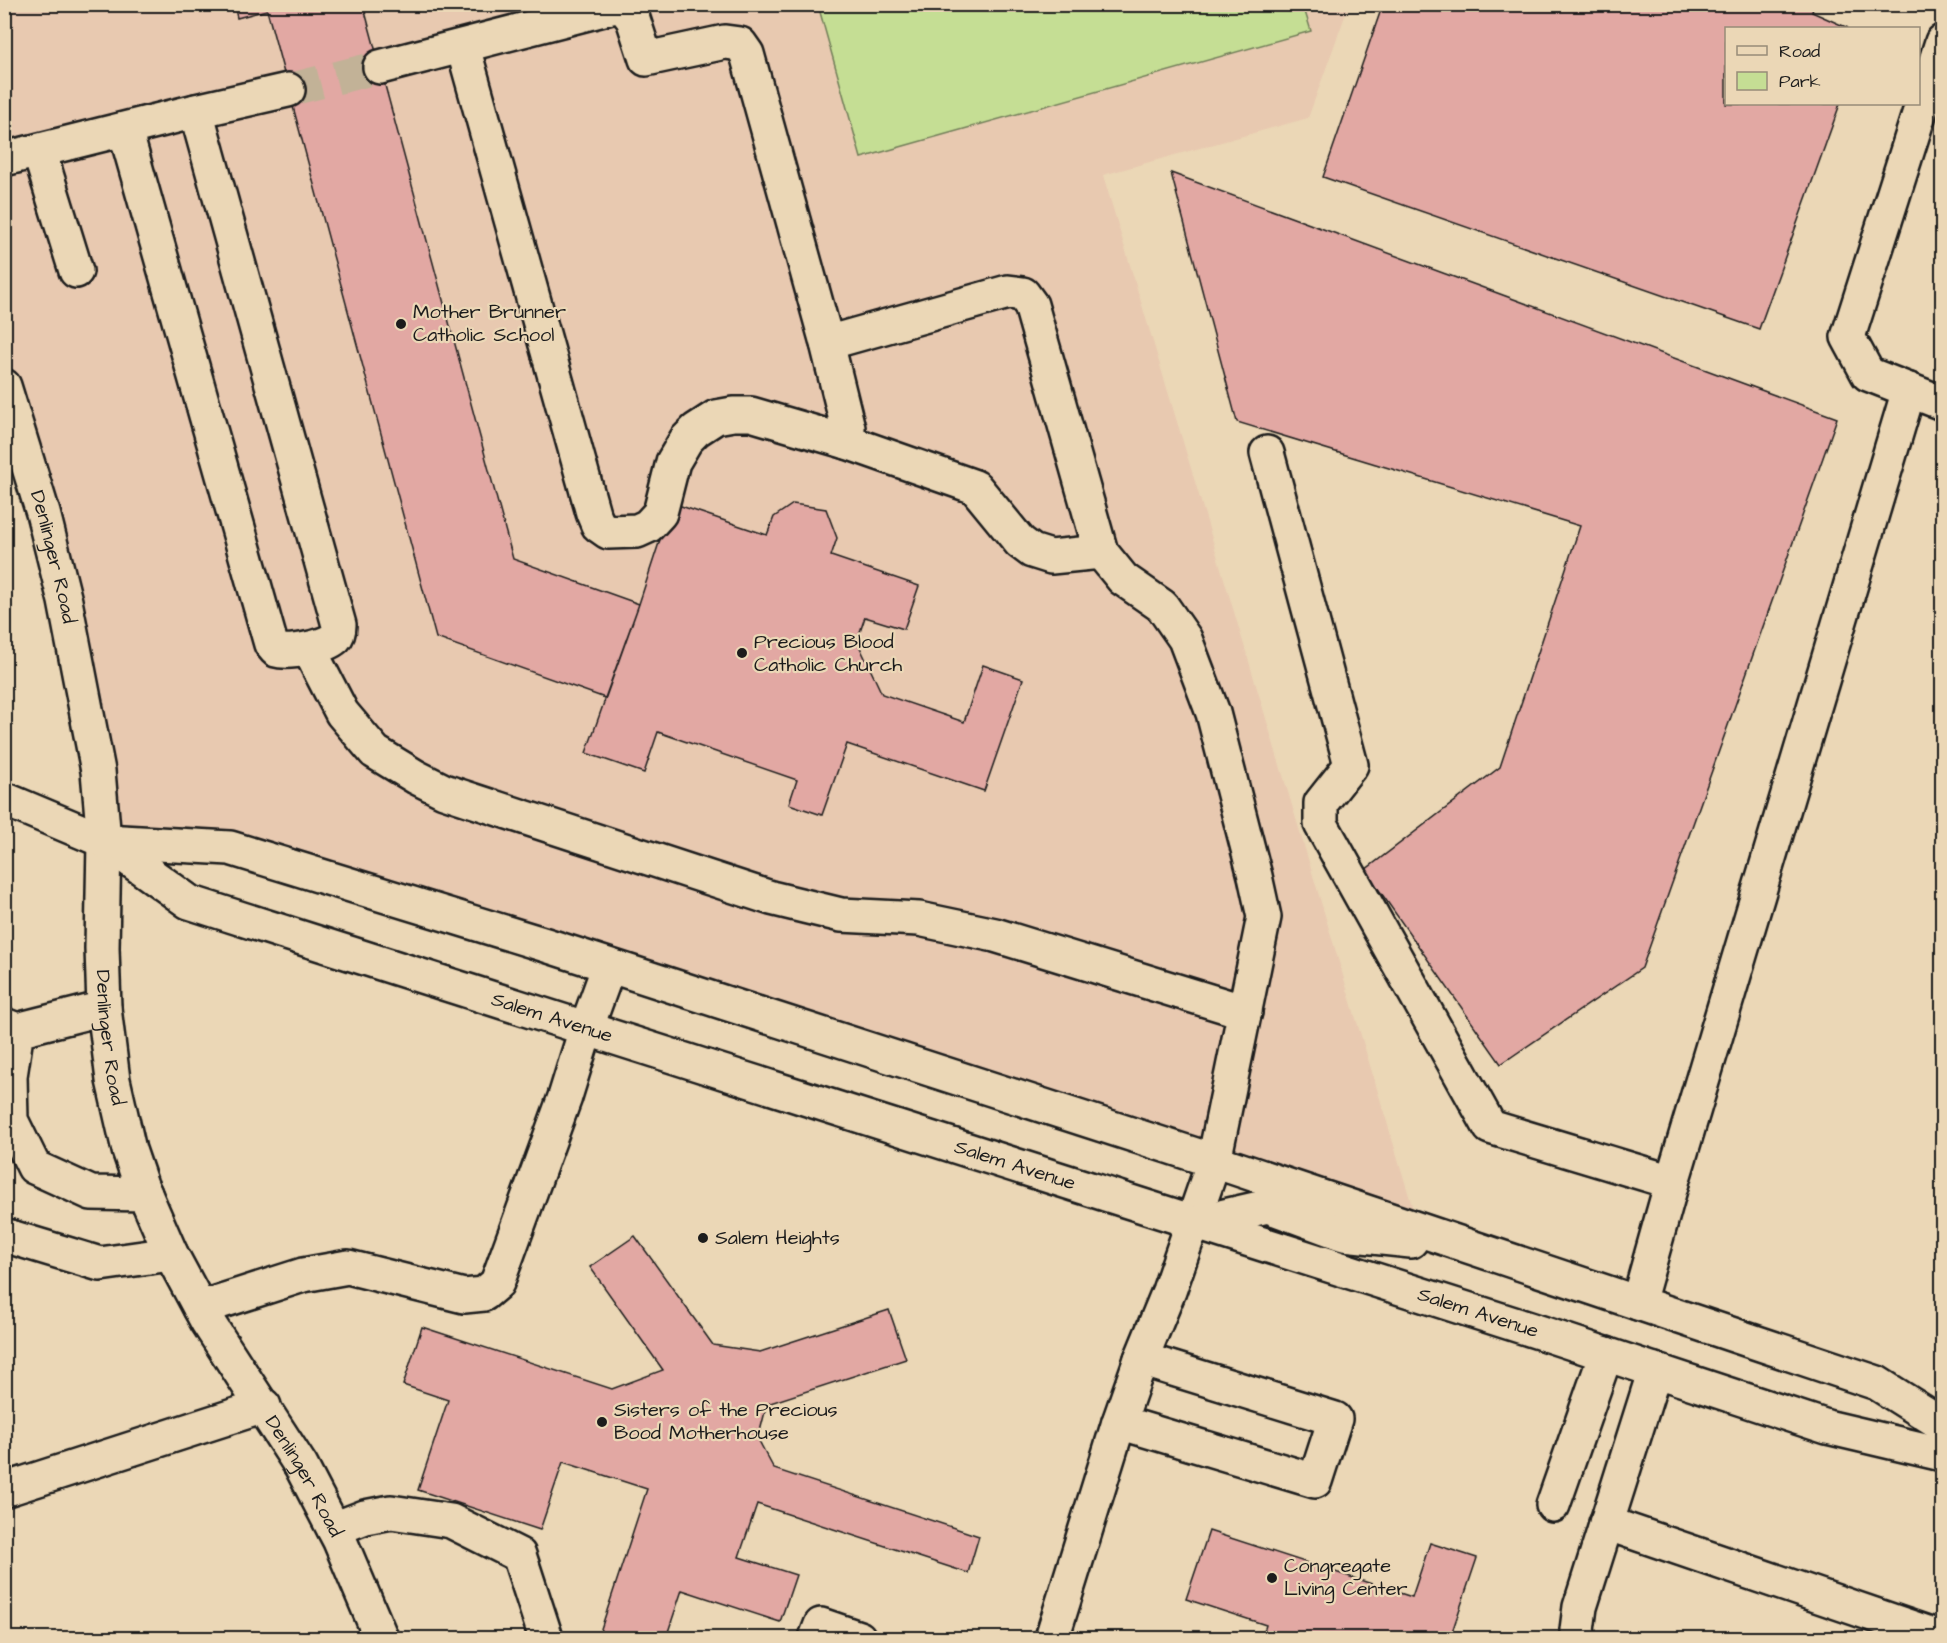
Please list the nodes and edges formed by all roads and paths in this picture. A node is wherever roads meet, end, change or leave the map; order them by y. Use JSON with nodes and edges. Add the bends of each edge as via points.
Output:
{"nodes":[{"id":1,"x":1942,"y":42,"type":"edge"},
{"id":2,"x":463,"y":47,"type":"junction"},
{"id":3,"x":380,"y":67,"type":"tunnel mouth"},
{"id":4,"x":288,"y":90,"type":"tunnel mouth"},
{"id":5,"x":196,"y":111,"type":"junction"},
{"id":6,"x":125,"y":130,"type":"junction"},
{"id":7,"x":39,"y":151,"type":"junction"},
{"id":8,"x":4,"y":159,"type":"edge"},
{"id":9,"x":76,"y":271,"type":"dead end"},
{"id":10,"x":827,"y":343,"type":"junction"},
{"id":11,"x":4,"y":386,"type":"edge"},
{"id":12,"x":1908,"y":390,"type":"junction"},
{"id":13,"x":1942,"y":403,"type":"edge"},
{"id":14,"x":847,"y":442,"type":"junction"},
{"id":15,"x":1267,"y":453,"type":"dead end"},
{"id":16,"x":1101,"y":552,"type":"junction"},
{"id":17,"x":309,"y":649,"type":"junction"},
{"id":18,"x":4,"y":799,"type":"edge"},
{"id":19,"x":104,"y":841,"type":"junction"},
{"id":20,"x":609,"y":966,"type":"junction"},
{"id":21,"x":104,"y":1008,"type":"junction"},
{"id":22,"x":1245,"y":1012,"type":"junction"},
{"id":23,"x":11,"y":1027,"type":"edge"},
{"id":24,"x":586,"y":1029,"type":"junction"},
{"id":25,"x":1214,"y":1161,"type":"junction"},
{"id":26,"x":1672,"y":1182,"type":"junction"},
{"id":27,"x":145,"y":1194,"type":"junction"},
{"id":28,"x":1193,"y":1223,"type":"junction"},
{"id":29,"x":4,"y":1235,"type":"edge"},
{"id":30,"x":1476,"y":1249,"type":"junction"},
{"id":31,"x":171,"y":1254,"type":"junction"},
{"id":32,"x":1638,"y":1302,"type":"junction"},
{"id":33,"x":200,"y":1308,"type":"junction"},
{"id":34,"x":1606,"y":1354,"type":"junction"},
{"id":35,"x":1141,"y":1359,"type":"junction"},
{"id":36,"x":1655,"y":1370,"type":"junction"},
{"id":37,"x":264,"y":1406,"type":"junction"},
{"id":38,"x":1119,"y":1422,"type":"junction"},
{"id":39,"x":1942,"y":1424,"type":"edge"},
{"id":40,"x":1942,"y":1454,"type":"edge"},
{"id":41,"x":4,"y":1490,"type":"edge"},
{"id":42,"x":1553,"y":1505,"type":"dead end"},
{"id":43,"x":1606,"y":1523,"type":"junction"},
{"id":44,"x":334,"y":1529,"type":"junction"},
{"id":45,"x":370,"y":1635,"type":"edge"},
{"id":46,"x":546,"y":1638,"type":"edge"},
{"id":47,"x":816,"y":1638,"type":"edge"},
{"id":48,"x":860,"y":1638,"type":"edge"},
{"id":49,"x":1052,"y":1638,"type":"edge"},
{"id":50,"x":1579,"y":1638,"type":"edge"},
{"id":51,"x":1942,"y":1638,"type":"edge"}],
"edges":[{"from":1,"to":12,"type":"main road","via":[[1848,337],[1868,374]]},
{"from":2,"to":3,"type":"main road"},
{"from":2,"to":10,"type":"main road","via":[[615,6],[625,9],[633,19],[646,58],[724,42],[740,44],[747,54]]},
{"from":2,"to":14,"type":"main road","via":[[598,525],[608,532],[623,533],[648,526],[660,513],[673,462],[686,440],[716,417],[752,414]]},
{"from":4,"to":5,"type":"main road"},
{"from":5,"to":6,"type":"main road"},
{"from":5,"to":17,"type":"main road","via":[[339,624],[335,638]]},
{"from":6,"to":7,"type":"main road"},
{"from":6,"to":17,"type":"main road","via":[[272,644],[276,651],[284,653]]},
{"from":7,"to":8,"type":"main road"},
{"from":7,"to":9,"type":"main road"},
{"from":10,"to":14,"type":"main road","via":[[848,428]]},
{"from":10,"to":16,"type":"main road","via":[[1008,292],[1023,294],[1031,305]]},
{"from":11,"to":19,"type":"main road","name":"Denlinger Road","via":[[43,513],[64,601],[98,771]]},
{"from":12,"to":13,"type":"main road"},
{"from":12,"to":26,"type":"main road"},
{"from":14,"to":16,"type":"main road","via":[[975,487],[1032,551],[1051,557]]},
{"from":15,"to":26,"type":"main road","via":[[1351,765],[1321,803],[1321,824],[1326,834],[1490,1127]]},
{"from":16,"to":22,"type":"main road","via":[[1123,579],[1162,606],[1185,639],[1213,712],[1264,917]]},
{"from":17,"to":22,"type":"main road","via":[[342,713],[375,752],[444,791],[771,898],[841,915],[919,919],[995,935]]},
{"from":18,"to":19,"type":"main road","name":"Salem Avenue"},
{"from":19,"to":20,"type":"main road","name":"Salem Avenue","via":[[230,848]]},
{"from":19,"to":21,"type":"main road","name":"Denlinger Road"},
{"from":19,"to":24,"type":"main road","name":"Salem Avenue","via":[[189,902]]},
{"from":20,"to":24,"type":"main road"},
{"from":20,"to":25,"type":"main road","name":"Salem Avenue"},
{"from":21,"to":23,"type":"main road"},
{"from":21,"to":27,"type":"main road","name":"Denlinger Road","via":[[113,1080],[129,1150]]},
{"from":22,"to":25,"type":"main road"},
{"from":23,"to":27,"type":"main road","via":[[11,1120],[34,1167],[92,1193]]},
{"from":24,"to":28,"type":"main road","name":"Salem Avenue"},
{"from":24,"to":33,"type":"main road","via":[[497,1282],[484,1294],[464,1296],[348,1267],[303,1275]]},
{"from":25,"to":28,"type":"main road"},
{"from":25,"to":30,"type":"main road","name":"Salem Avenue"},
{"from":26,"to":32,"type":"main road"},
{"from":27,"to":31,"type":"main road","name":"Denlinger Road"},
{"from":28,"to":30,"type":"main road","via":[[1268,1206],[1344,1234]]},
{"from":28,"to":34,"type":"main road","name":"Salem Avenue"},
{"from":28,"to":35,"type":"main road"},
{"from":29,"to":31,"type":"main road","via":[[100,1264]]},
{"from":30,"to":32,"type":"main road","name":"Salem Avenue"},
{"from":31,"to":33,"type":"main road","name":"Denlinger Road"},
{"from":32,"to":39,"type":"main road","name":"Salem Avenue","via":[[1877,1383]]},
{"from":33,"to":37,"type":"main road","name":"Denlinger Road"},
{"from":34,"to":36,"type":"main road","name":"Salem Avenue"},
{"from":34,"to":42,"type":"main road"},
{"from":35,"to":38,"type":"main road"},
{"from":35,"to":38,"type":"main road","via":[[1335,1419],[1315,1481]]},
{"from":36,"to":40,"type":"main road","name":"Salem Avenue","via":[[1827,1427]]},
{"from":36,"to":43,"type":"main road"},
{"from":37,"to":41,"type":"main road"},
{"from":37,"to":44,"type":"main road","name":"Denlinger Road"},
{"from":38,"to":49,"type":"main road"},
{"from":43,"to":50,"type":"main road","via":[[1580,1607]]},
{"from":43,"to":51,"type":"main road"},
{"from":44,"to":45,"type":"main road","name":"Denlinger Road"},
{"from":44,"to":46,"type":"main road","via":[[391,1512],[451,1521],[519,1555]]},
{"from":47,"to":48,"type":"main road","via":[[821,1625]]}]}
